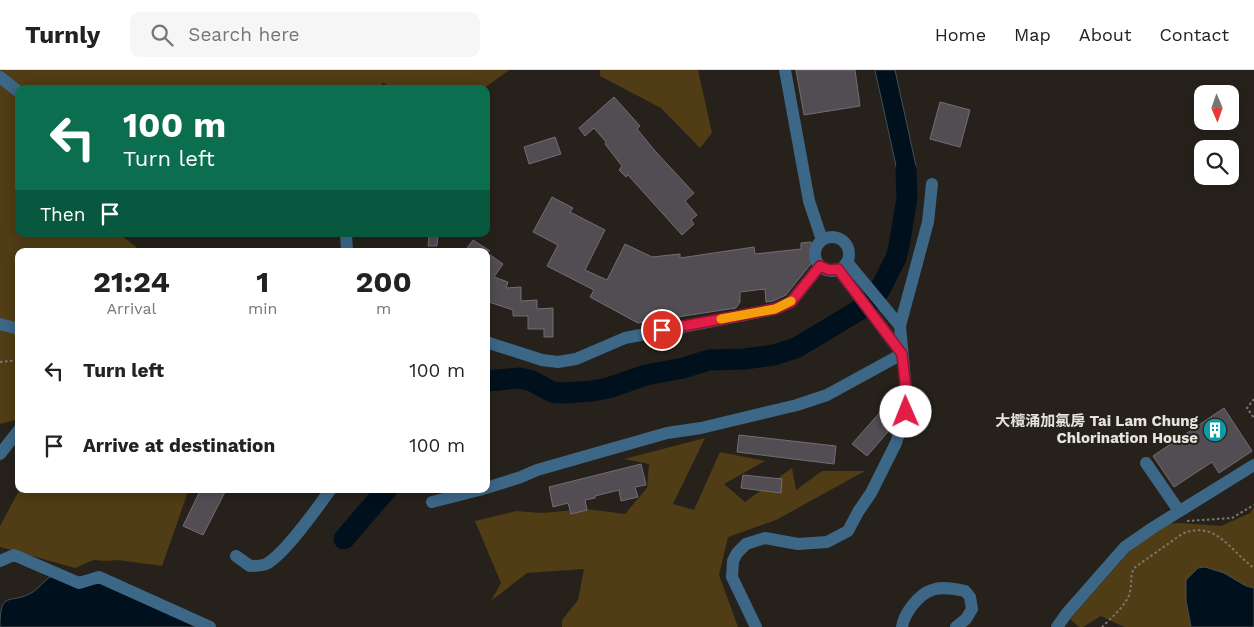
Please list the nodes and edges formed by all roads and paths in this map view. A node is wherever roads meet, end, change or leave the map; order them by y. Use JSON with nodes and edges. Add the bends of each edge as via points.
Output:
{"nodes":[{"id":1,"x":785,"y":70,"type":"edge"},
{"id":2,"x":0,"y":77,"type":"edge"},
{"id":3,"x":15,"y":89,"type":"edge"},
{"id":4,"x":932,"y":184,"type":"dead end"},
{"id":5,"x":822,"y":240,"type":"junction"},
{"id":6,"x":842,"y":265,"type":"junction"},
{"id":7,"x":820,"y":266,"type":"junction"},
{"id":8,"x":851,"y":277,"type":"junction"},
{"id":9,"x":0,"y":324,"type":"edge"},
{"id":10,"x":900,"y":326,"type":"junction"},
{"id":11,"x":15,"y":328,"type":"edge"},
{"id":12,"x":490,"y":343,"type":"edge"},
{"id":13,"x":902,"y":354,"type":"junction"},
{"id":14,"x":15,"y":360,"type":"edge"},
{"id":15,"x":0,"y":362,"type":"edge"},
{"id":16,"x":1254,"y":400,"type":"edge"},
{"id":17,"x":1254,"y":418,"type":"edge"},
{"id":18,"x":15,"y":435,"type":"edge"},
{"id":19,"x":0,"y":454,"type":"edge"},
{"id":20,"x":1146,"y":463,"type":"dead end"},
{"id":21,"x":1254,"y":465,"type":"edge"},
{"id":22,"x":490,"y":486,"type":"edge"},
{"id":23,"x":328,"y":493,"type":"edge"},
{"id":24,"x":466,"y":493,"type":"edge"},
{"id":25,"x":432,"y":502,"type":"dead end"},
{"id":26,"x":1254,"y":505,"type":"edge"},
{"id":27,"x":1183,"y":516,"type":"junction"},
{"id":28,"x":236,"y":556,"type":"dead end"},
{"id":29,"x":0,"y":561,"type":"edge"},
{"id":30,"x":1254,"y":568,"type":"edge"},
{"id":31,"x":210,"y":627,"type":"edge"},
{"id":32,"x":756,"y":627,"type":"edge"},
{"id":33,"x":902,"y":627,"type":"edge"},
{"id":34,"x":956,"y":627,"type":"edge"},
{"id":35,"x":1057,"y":627,"type":"edge"},
{"id":36,"x":1102,"y":627,"type":"edge"}],
"edges":[{"from":1,"to":5,"type":"lane","via":[[809,201]]},
{"from":2,"to":3,"type":"lane"},
{"from":4,"to":10,"type":"lane","via":[[928,222]]},
{"from":5,"to":6,"type":"lane","via":[[832,237],[843,241],[848,250]]},
{"from":5,"to":7,"type":"lane","via":[[815,253]]},
{"from":6,"to":7,"type":"lane","via":[[829,270]]},
{"from":6,"to":8,"type":"lane"},
{"from":7,"to":12,"type":"lane","via":[[791,302],[775,309],[625,338],[576,359],[542,360]]},
{"from":8,"to":10,"type":"lane"},
{"from":8,"to":13,"type":"lane","via":[[878,324]]},
{"from":9,"to":11,"type":"lane"},
{"from":10,"to":13,"type":"lane"},
{"from":13,"to":22,"type":"lane","via":[[826,395],[797,405],[701,428],[667,432]]},
{"from":13,"to":32,"type":"lane","via":[[906,412],[882,472],[848,531],[827,542],[798,544],[765,538],[746,544],[737,553],[732,577]]},
{"from":14,"to":15,"type":"path"},
{"from":16,"to":17,"type":"path","via":[[1246,408]]},
{"from":18,"to":19,"type":"lane"},
{"from":20,"to":27,"type":"lane"},
{"from":21,"to":27,"type":"lane"},
{"from":23,"to":28,"type":"lane","via":[[276,557],[265,565],[250,566]]},
{"from":24,"to":25,"type":"lane"},
{"from":26,"to":27,"type":"path","via":[[1232,518]]},
{"from":27,"to":35,"type":"lane","via":[[1154,526],[1125,547]]},
{"from":29,"to":31,"type":"lane","via":[[14,555],[79,584],[99,577]]},
{"from":30,"to":36,"type":"path","via":[[1219,537],[1208,531],[1189,530],[1134,568],[1130,594]]},
{"from":33,"to":34,"type":"lane","via":[[917,600],[932,590],[953,588],[965,590],[972,609]]}]}
